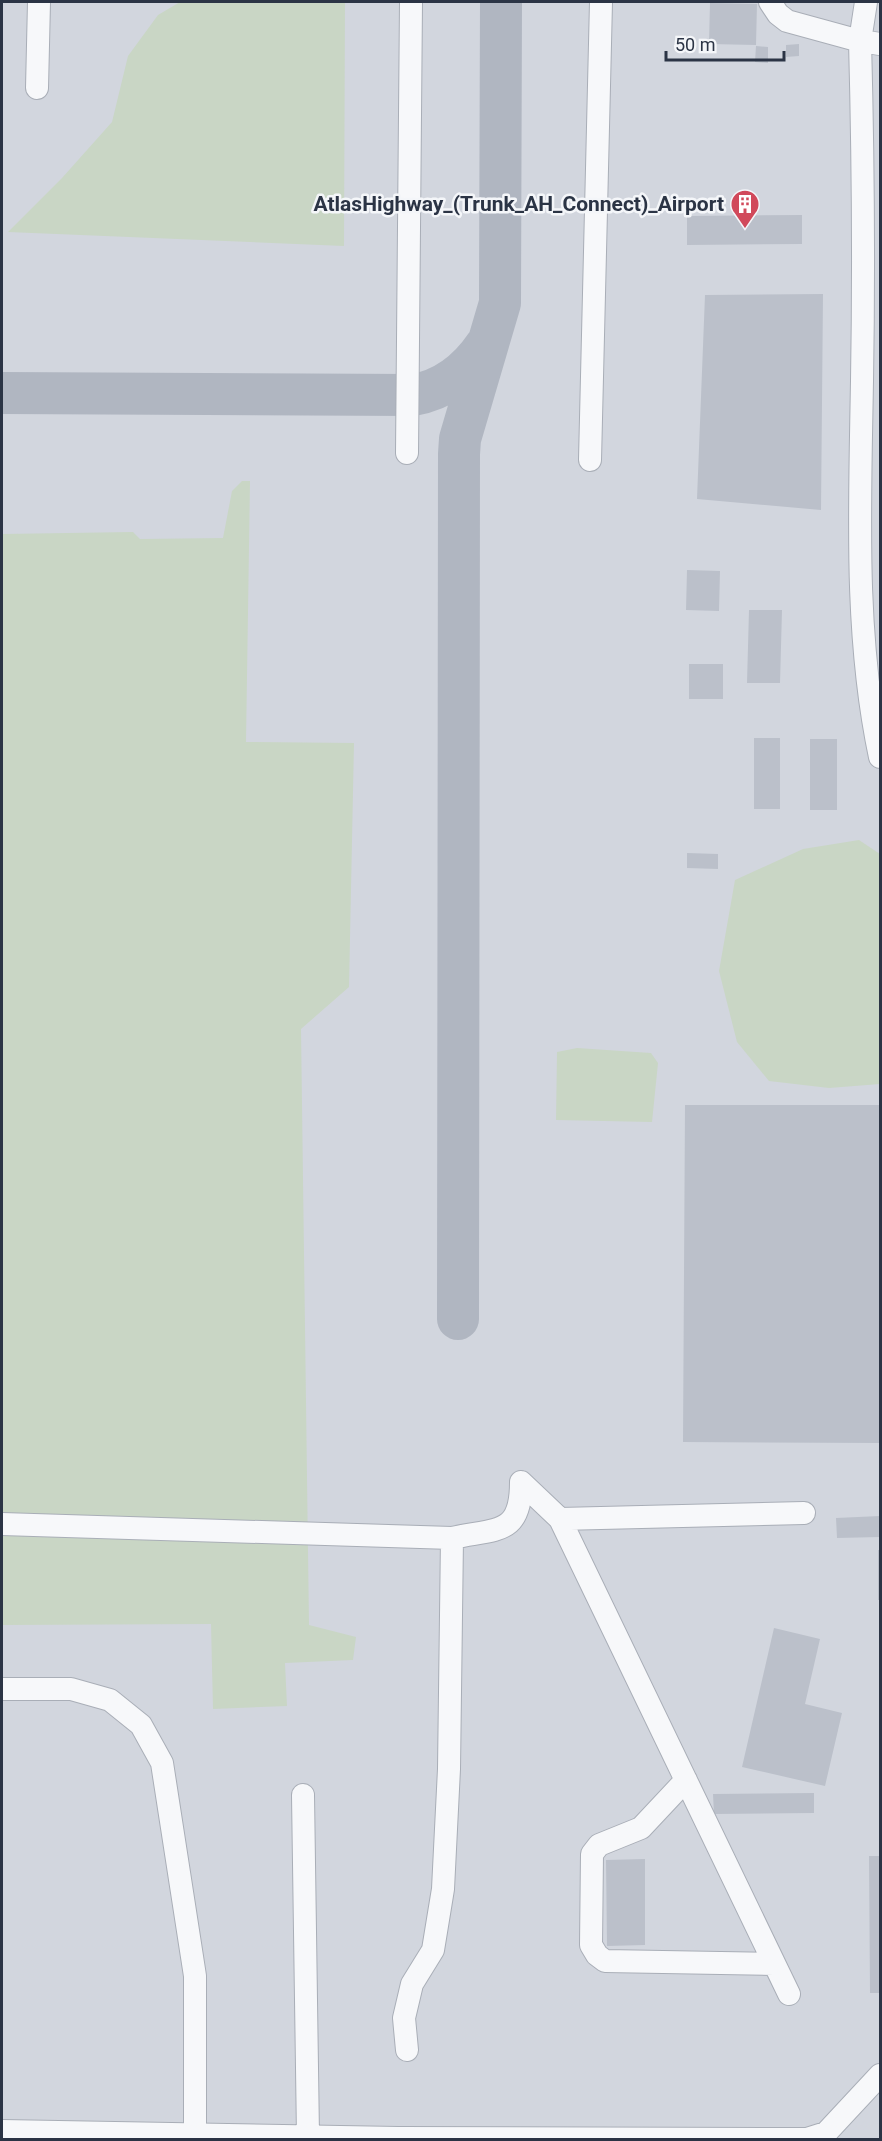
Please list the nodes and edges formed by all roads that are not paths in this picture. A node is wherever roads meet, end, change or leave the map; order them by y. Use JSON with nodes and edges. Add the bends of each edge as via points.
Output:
{"nodes":[{"id":1,"x":39,"y":2,"type":"edge"},
{"id":2,"x":411,"y":2,"type":"edge"},
{"id":3,"x":601,"y":2,"type":"edge"},
{"id":4,"x":770,"y":2,"type":"edge"},
{"id":5,"x":866,"y":2,"type":"edge"},
{"id":6,"x":870,"y":42,"type":"edge"},
{"id":7,"x":37,"y":88,"type":"dead end"},
{"id":8,"x":872,"y":215,"type":"edge"},
{"id":9,"x":871,"y":402,"type":"edge"},
{"id":10,"x":407,"y":453,"type":"dead end"},
{"id":11,"x":590,"y":460,"type":"dead end"},
{"id":12,"x":870,"y":528,"type":"edge"},
{"id":13,"x":880,"y":757,"type":"edge"},
{"id":14,"x":804,"y":1514,"type":"dead end"},
{"id":15,"x":560,"y":1519,"type":"junction"},
{"id":16,"x":2,"y":1524,"type":"edge"},
{"id":17,"x":452,"y":1538,"type":"junction"},
{"id":18,"x":2,"y":1689,"type":"edge"},
{"id":19,"x":686,"y":1780,"type":"junction"},
{"id":20,"x":303,"y":1795,"type":"dead end"},
{"id":21,"x":774,"y":1964,"type":"junction"},
{"id":22,"x":789,"y":1994,"type":"dead end"},
{"id":23,"x":407,"y":2050,"type":"dead end"},
{"id":24,"x":880,"y":2075,"type":"edge"},
{"id":25,"x":2,"y":2131,"type":"edge"},
{"id":26,"x":183,"y":2136,"type":"edge"},
{"id":27,"x":308,"y":2136,"type":"junction"}],
"edges":[{"from":1,"to":7,"type":"lane"},
{"from":2,"to":10,"type":"lane"},
{"from":3,"to":11,"type":"lane"},
{"from":4,"to":6,"type":"lane","via":[[787,21]]},
{"from":5,"to":6,"type":"lane"},
{"from":6,"to":8,"type":"lane"},
{"from":8,"to":9,"type":"lane"},
{"from":9,"to":12,"type":"lane"},
{"from":12,"to":13,"type":"lane","via":[[865,642]]},
{"from":14,"to":15,"type":"lane"},
{"from":15,"to":17,"type":"lane","via":[[521,1482],[518,1515],[505,1527]]},
{"from":15,"to":19,"type":"lane"},
{"from":16,"to":17,"type":"lane"},
{"from":17,"to":23,"type":"lane","via":[[443,1889],[433,1950],[412,1984],[404,2018]]},
{"from":18,"to":26,"type":"lane","via":[[71,1689],[110,1700],[141,1725],[162,1763],[195,1977]]},
{"from":19,"to":21,"type":"lane"},
{"from":19,"to":21,"type":"lane","via":[[641,1828],[599,1845],[592,1854],[591,1945],[605,1961]]},
{"from":20,"to":27,"type":"lane"},
{"from":21,"to":22,"type":"lane"},
{"from":24,"to":27,"type":"lane","via":[[826,2133],[807,2139]]},
{"from":25,"to":26,"type":"lane"},
{"from":26,"to":27,"type":"lane"}]}
